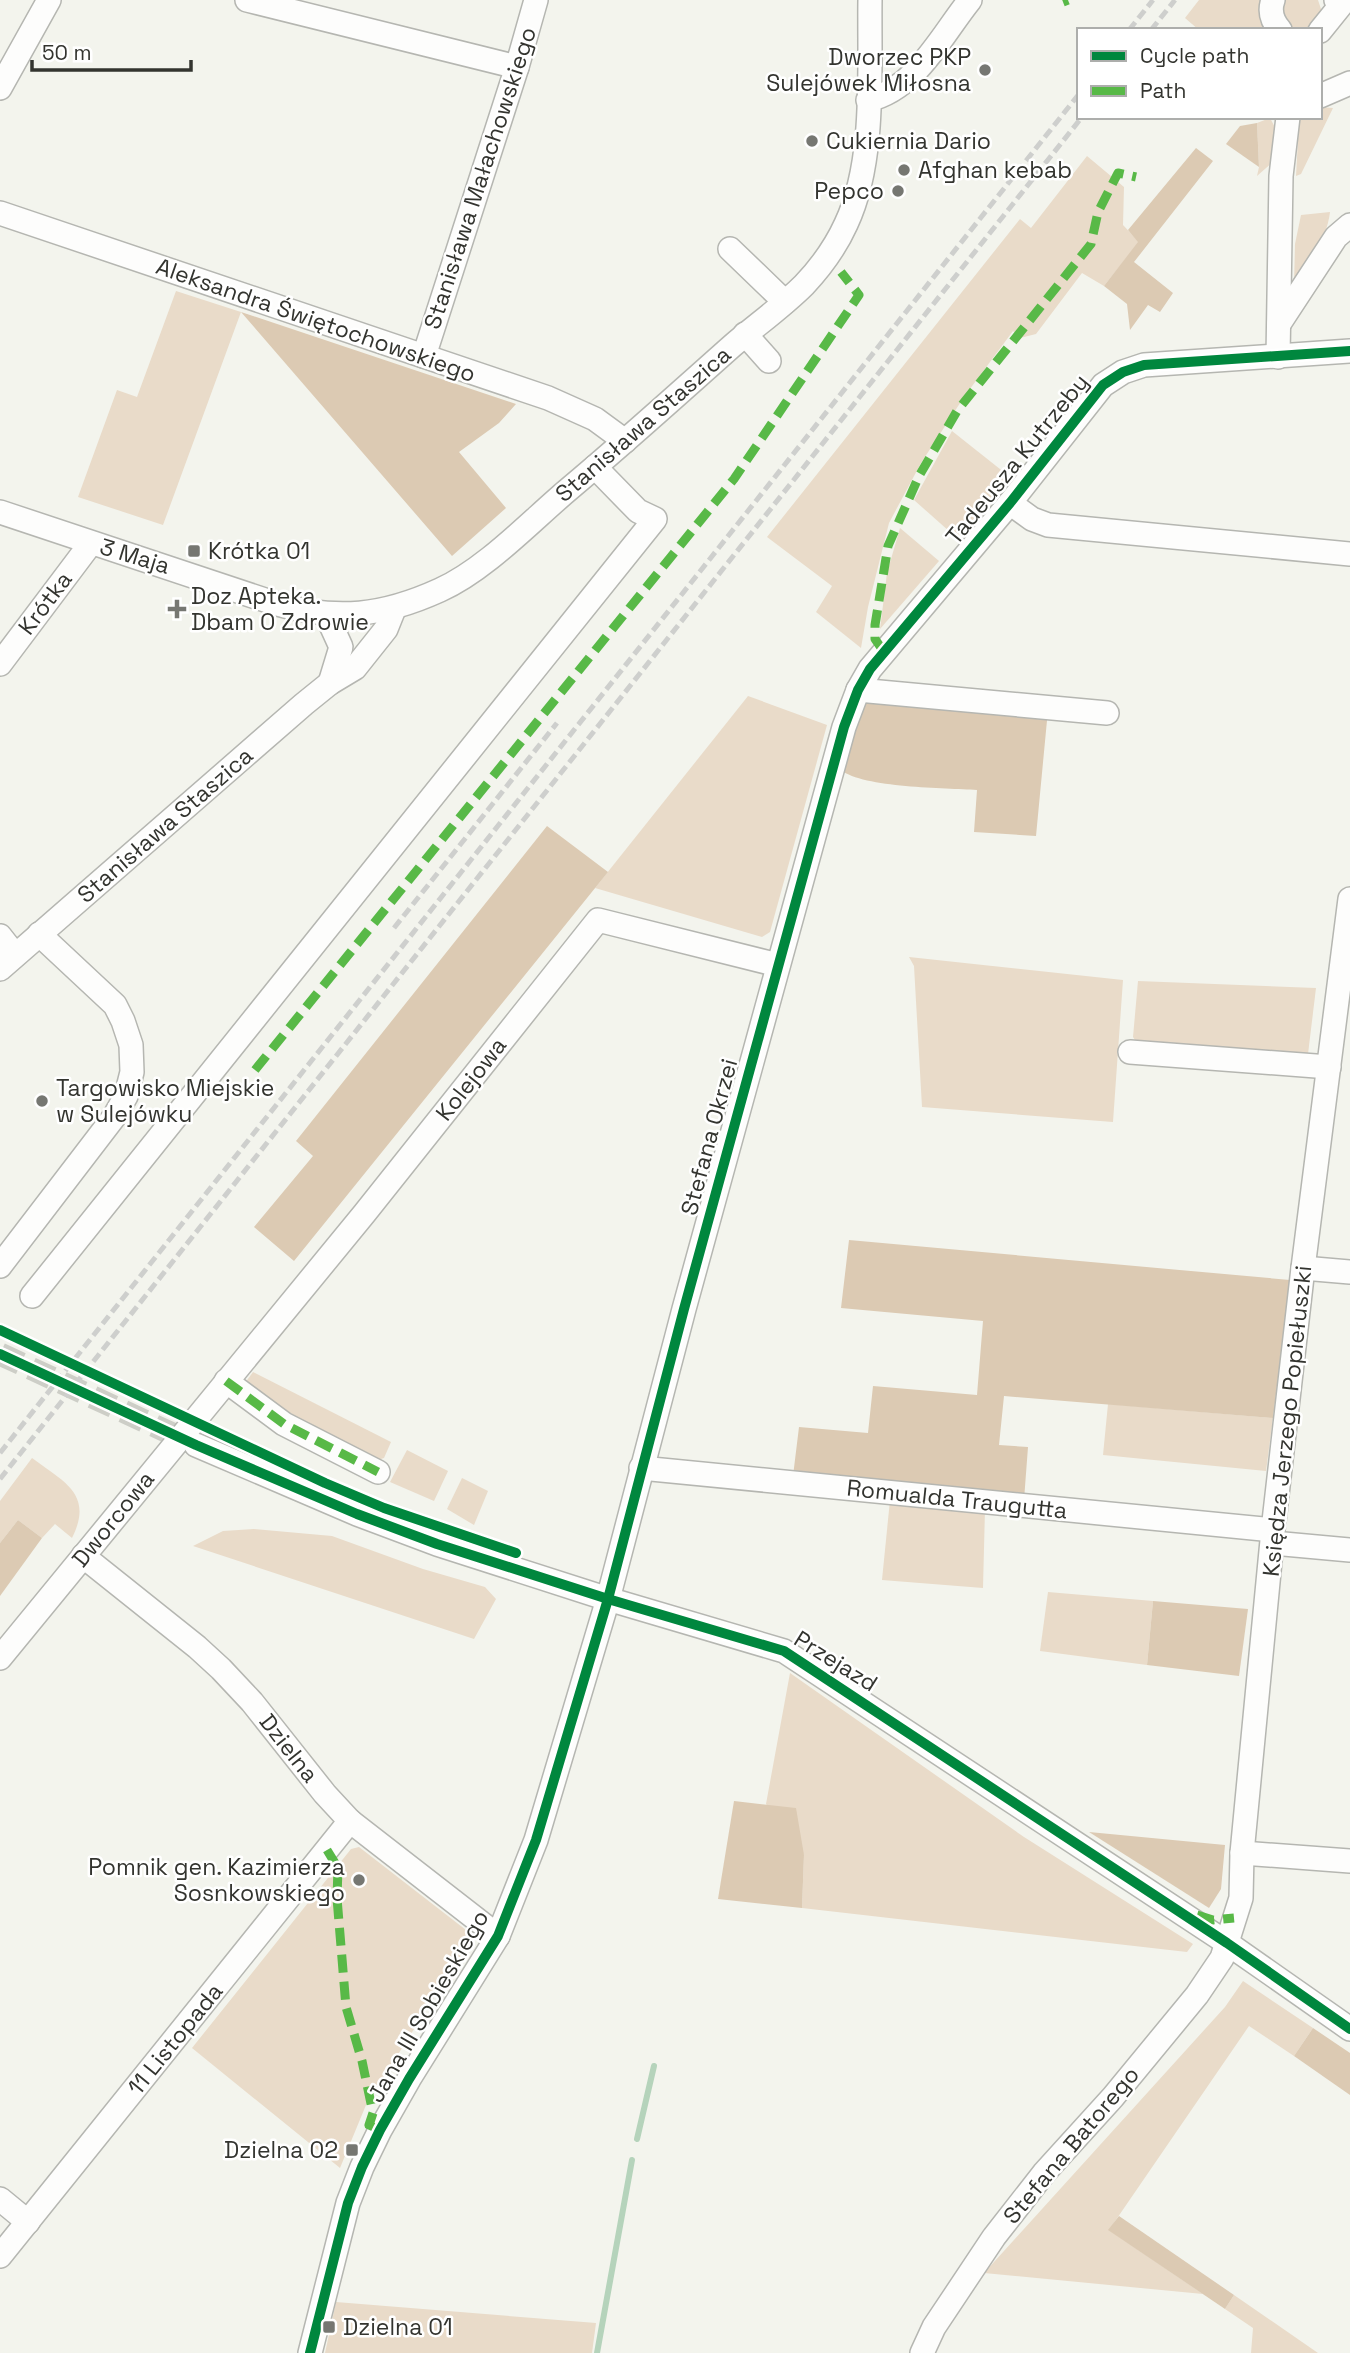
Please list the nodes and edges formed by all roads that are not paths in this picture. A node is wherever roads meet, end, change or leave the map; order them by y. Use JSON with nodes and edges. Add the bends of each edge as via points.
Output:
{"nodes":[{"id":1,"x":49,"y":0,"type":"edge"},
{"id":2,"x":247,"y":0,"type":"edge"},
{"id":3,"x":537,"y":0,"type":"edge"},
{"id":4,"x":870,"y":0,"type":"edge"},
{"id":5,"x":970,"y":0,"type":"edge"},
{"id":6,"x":1273,"y":0,"type":"edge"},
{"id":7,"x":1336,"y":0,"type":"edge"},
{"id":8,"x":320,"y":10,"type":"edge"},
{"id":9,"x":1278,"y":28,"type":"edge"},
{"id":10,"x":1322,"y":29,"type":"edge"},
{"id":11,"x":517,"y":67,"type":"junction"},
{"id":12,"x":1350,"y":83,"type":"edge"},
{"id":13,"x":0,"y":88,"type":"edge"},
{"id":14,"x":1322,"y":95,"type":"edge"},
{"id":15,"x":868,"y":100,"type":"junction"},
{"id":16,"x":1288,"y":119,"type":"edge"},
{"id":17,"x":0,"y":213,"type":"edge"},
{"id":18,"x":1350,"y":225,"type":"edge"},
{"id":19,"x":730,"y":249,"type":"dead end"},
{"id":20,"x":785,"y":302,"type":"junction"},
{"id":21,"x":1279,"y":324,"type":"junction"},
{"id":22,"x":745,"y":334,"type":"junction"},
{"id":23,"x":1350,"y":351,"type":"edge"},
{"id":24,"x":424,"y":356,"type":"junction"},
{"id":25,"x":1278,"y":357,"type":"junction"},
{"id":26,"x":769,"y":361,"type":"dead end"},
{"id":27,"x":625,"y":441,"type":"junction"},
{"id":28,"x":595,"y":467,"type":"junction"},
{"id":29,"x":1010,"y":503,"type":"junction"},
{"id":30,"x":0,"y":512,"type":"edge"},
{"id":31,"x":91,"y":543,"type":"junction"},
{"id":32,"x":1350,"y":554,"type":"edge"},
{"id":33,"x":394,"y":609,"type":"junction"},
{"id":34,"x":326,"y":614,"type":"junction"},
{"id":35,"x":0,"y":664,"type":"edge"},
{"id":36,"x":330,"y":683,"type":"junction"},
{"id":37,"x":858,"y":690,"type":"junction"},
{"id":38,"x":1107,"y":713,"type":"dead end"},
{"id":39,"x":1350,"y":899,"type":"edge"},
{"id":40,"x":39,"y":934,"type":"junction"},
{"id":41,"x":0,"y":936,"type":"edge"},
{"id":42,"x":8,"y":962,"type":"edge"},
{"id":43,"x":778,"y":965,"type":"junction"},
{"id":44,"x":1130,"y":1052,"type":"dead end"},
{"id":45,"x":1329,"y":1067,"type":"junction"},
{"id":46,"x":0,"y":1266,"type":"edge"},
{"id":47,"x":1303,"y":1268,"type":"junction"},
{"id":48,"x":1350,"y":1272,"type":"edge"},
{"id":49,"x":32,"y":1296,"type":"dead end"},
{"id":50,"x":226,"y":1381,"type":"junction"},
{"id":51,"x":196,"y":1445,"type":"tunnel mouth"},
{"id":52,"x":641,"y":1468,"type":"junction"},
{"id":53,"x":379,"y":1472,"type":"dead end"},
{"id":54,"x":1273,"y":1537,"type":"junction"},
{"id":55,"x":1350,"y":1549,"type":"edge"},
{"id":56,"x":83,"y":1556,"type":"junction"},
{"id":57,"x":608,"y":1599,"type":"junction"},
{"id":58,"x":0,"y":1658,"type":"edge"},
{"id":59,"x":350,"y":1821,"type":"junction"},
{"id":60,"x":1242,"y":1853,"type":"junction"},
{"id":61,"x":1350,"y":1861,"type":"edge"},
{"id":62,"x":498,"y":1936,"type":"junction"},
{"id":63,"x":1227,"y":1944,"type":"junction"},
{"id":64,"x":1350,"y":2029,"type":"edge"},
{"id":65,"x":0,"y":2200,"type":"edge"},
{"id":66,"x":28,"y":2222,"type":"junction"},
{"id":67,"x":0,"y":2256,"type":"edge"},
{"id":68,"x":310,"y":2353,"type":"edge"},
{"id":69,"x":922,"y":2353,"type":"edge"}],
"edges":[{"from":1,"to":13,"type":"street"},
{"from":2,"to":8,"type":"street"},
{"from":3,"to":11,"type":"street","name":"Stanisława Małachowskiego"},
{"from":4,"to":15,"type":"street","name":"Stanisława Staszica"},
{"from":5,"to":15,"type":"street","via":[[915,74]]},
{"from":6,"to":9,"type":"street","via":[[1271,14]]},
{"from":7,"to":10,"type":"street","via":[[1341,5]]},
{"from":8,"to":11,"type":"street"},
{"from":11,"to":24,"type":"street","name":"Stanisława Małachowskiego"},
{"from":12,"to":14,"type":"street"},
{"from":15,"to":20,"type":"street","name":"Stanisława Staszica","via":[[864,165],[846,224],[825,261]]},
{"from":16,"to":21,"type":"street","via":[[1281,177]]},
{"from":17,"to":24,"type":"street","name":"Aleksandra Świętochowskiego"},
{"from":18,"to":21,"type":"street","via":[[1336,237]]},
{"from":19,"to":20,"type":"street"},
{"from":20,"to":22,"type":"street","name":"Stanisława Staszica"},
{"from":21,"to":25,"type":"street"},
{"from":22,"to":26,"type":"street"},
{"from":22,"to":27,"type":"street","name":"Stanisława Staszica"},
{"from":23,"to":25,"type":"street","name":"Tadeusza Kutrzeby"},
{"from":24,"to":27,"type":"street","name":"Aleksandra Świętochowskiego","via":[[573,408]]},
{"from":25,"to":29,"type":"street","name":"Tadeusza Kutrzeby","via":[[1144,365],[1114,377]]},
{"from":27,"to":28,"type":"street","name":"Stanisława Staszica"},
{"from":28,"to":33,"type":"street","name":"Stanisława Staszica","via":[[465,575],[442,590]]},
{"from":28,"to":49,"type":"street","via":[[638,511],[655,519]]},
{"from":29,"to":32,"type":"street","via":[[1048,525]]},
{"from":29,"to":37,"type":"street","name":"Tadeusza Kutrzeby","via":[[870,669]]},
{"from":30,"to":31,"type":"street","name":"3 Maja"},
{"from":31,"to":34,"type":"street","name":"3 Maja","via":[[276,604]]},
{"from":31,"to":35,"type":"street","name":"Krótka"},
{"from":33,"to":34,"type":"street","name":"3 Maja"},
{"from":33,"to":36,"type":"street","name":"Stanisława Staszica","via":[[386,629],[355,668]]},
{"from":34,"to":36,"type":"street","via":[[341,647]]},
{"from":36,"to":40,"type":"street","name":"Stanisława Staszica"},
{"from":37,"to":38,"type":"street"},
{"from":37,"to":43,"type":"street","name":"Stefana Okrzei"},
{"from":39,"to":45,"type":"street","name":"Księdza Jerzego Popiełuszki"},
{"from":40,"to":42,"type":"street","name":"Stanisława Staszica"},
{"from":40,"to":46,"type":"street","via":[[115,1005],[131,1045],[132,1072],[114,1117]]},
{"from":41,"to":42,"type":"street"},
{"from":43,"to":50,"type":"street","name":"Kolejowa","via":[[597,919]]},
{"from":43,"to":52,"type":"street","name":"Stefana Okrzei"},
{"from":44,"to":45,"type":"street"},
{"from":45,"to":47,"type":"street","name":"Księdza Jerzego Popiełuszki"},
{"from":47,"to":48,"type":"street"},
{"from":47,"to":54,"type":"street","name":"Księdza Jerzego Popiełuszki"},
{"from":50,"to":53,"type":"street","via":[[284,1424]]},
{"from":50,"to":56,"type":"street","name":"Dworcowa"},
{"from":51,"to":57,"type":"street","name":"Przejazd","via":[[425,1540]]},
{"from":52,"to":54,"type":"street","name":"Romualda Traugutta"},
{"from":52,"to":57,"type":"street","name":"Stefana Okrzei"},
{"from":54,"to":55,"type":"street","name":"Romualda Traugutta"},
{"from":54,"to":60,"type":"street","name":"Księdza Jerzego Popiełuszki"},
{"from":56,"to":58,"type":"street","name":"Dworcowa"},
{"from":56,"to":59,"type":"street","name":"Dzielna","via":[[221,1669]]},
{"from":57,"to":62,"type":"street","name":"Jana III Sobieskiego","via":[[536,1840]]},
{"from":57,"to":63,"type":"street","name":"Przejazd","via":[[784,1651]]},
{"from":59,"to":62,"type":"street","name":"Dzielna"},
{"from":59,"to":66,"type":"street","name":"11 Listopada"},
{"from":60,"to":61,"type":"street"},
{"from":60,"to":63,"type":"street","name":"Księdza Jerzego Popiełuszki","via":[[1241,1898]]},
{"from":62,"to":68,"type":"street","name":"Jana III Sobieskiego","via":[[409,2079],[362,2167],[348,2203]]},
{"from":63,"to":64,"type":"street","name":"Przejazd"},
{"from":63,"to":69,"type":"street","name":"Stefana Batorego","via":[[1197,1995],[994,2237],[934,2327]]},
{"from":65,"to":66,"type":"street"},
{"from":66,"to":67,"type":"street","name":"11 Listopada"}]}
